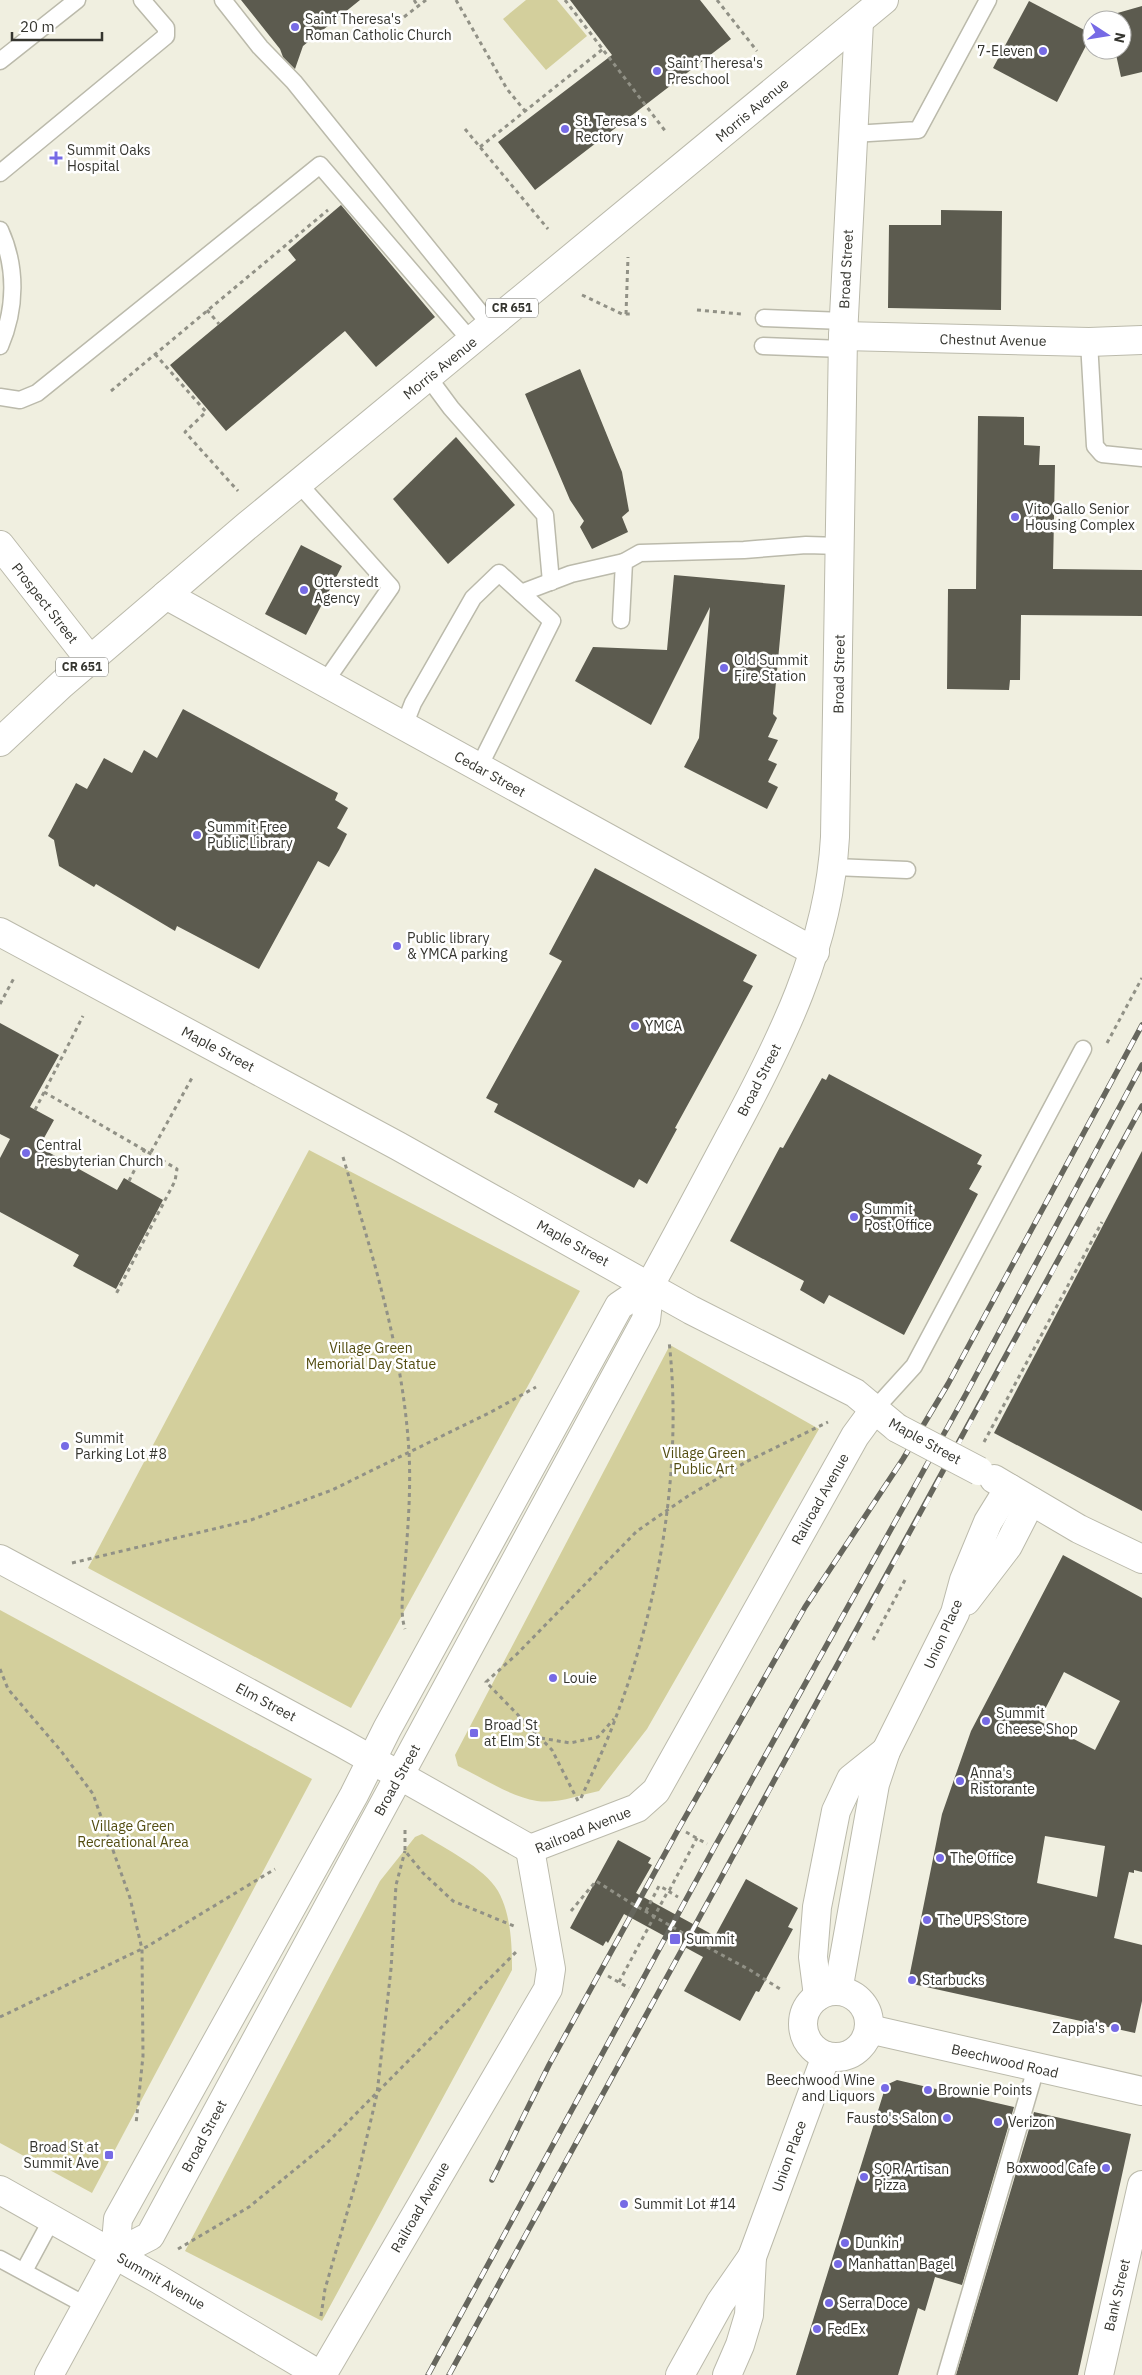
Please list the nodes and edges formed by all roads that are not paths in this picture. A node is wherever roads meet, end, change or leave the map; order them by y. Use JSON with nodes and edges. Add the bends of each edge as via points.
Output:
{"nodes":[{"id":1,"x":77,"y":0,"type":"edge"},
{"id":2,"x":142,"y":0,"type":"edge"},
{"id":3,"x":223,"y":0,"type":"edge"},
{"id":4,"x":884,"y":0,"type":"edge"},
{"id":5,"x":988,"y":0,"type":"edge"},
{"id":6,"x":859,"y":22,"type":"junction"},
{"id":7,"x":0,"y":61,"type":"edge"},
{"id":8,"x":853,"y":134,"type":"junction"},
{"id":9,"x":0,"y":172,"type":"edge"},
{"id":10,"x":0,"y":230,"type":"edge"},
{"id":11,"x":764,"y":318,"type":"dead end"},
{"id":12,"x":481,"y":334,"type":"junction"},
{"id":13,"x":843,"y":335,"type":"junction"},
{"id":14,"x":1142,"y":340,"type":"edge"},
{"id":15,"x":1089,"y":342,"type":"junction"},
{"id":16,"x":0,"y":346,"type":"edge"},
{"id":17,"x":763,"y":346,"type":"dead end"},
{"id":18,"x":428,"y":377,"type":"junction"},
{"id":19,"x":0,"y":397,"type":"edge"},
{"id":20,"x":1142,"y":458,"type":"edge"},
{"id":21,"x":298,"y":484,"type":"junction"},
{"id":22,"x":0,"y":546,"type":"edge"},
{"id":23,"x":840,"y":546,"type":"junction"},
{"id":24,"x":624,"y":562,"type":"junction"},
{"id":25,"x":551,"y":582,"type":"junction"},
{"id":26,"x":521,"y":593,"type":"junction"},
{"id":27,"x":166,"y":595,"type":"junction"},
{"id":28,"x":620,"y":620,"type":"dead end"},
{"id":29,"x":90,"y":660,"type":"junction"},
{"id":30,"x":325,"y":682,"type":"junction"},
{"id":31,"x":404,"y":726,"type":"junction"},
{"id":32,"x":0,"y":742,"type":"edge"},
{"id":33,"x":479,"y":768,"type":"junction"},
{"id":34,"x":834,"y":867,"type":"junction"},
{"id":35,"x":907,"y":870,"type":"dead end"},
{"id":36,"x":0,"y":932,"type":"edge"},
{"id":37,"x":815,"y":952,"type":"junction"},
{"id":38,"x":1083,"y":1049,"type":"dead end"},
{"id":39,"x":650,"y":1285,"type":"junction"},
{"id":40,"x":874,"y":1410,"type":"junction"},
{"id":41,"x":1020,"y":1494,"type":"junction"},
{"id":42,"x":0,"y":1559,"type":"edge"},
{"id":43,"x":1142,"y":1559,"type":"edge"},
{"id":44,"x":371,"y":1761,"type":"junction"},
{"id":45,"x":400,"y":1775,"type":"junction"},
{"id":46,"x":530,"y":1849,"type":"junction"},
{"id":47,"x":828,"y":1993,"type":"junction"},
{"id":48,"x":869,"y":2029,"type":"junction"},
{"id":49,"x":826,"y":2056,"type":"junction"},
{"id":50,"x":1036,"y":2068,"type":"junction"},
{"id":51,"x":1142,"y":2091,"type":"edge"},
{"id":52,"x":1142,"y":2185,"type":"edge"},
{"id":53,"x":0,"y":2190,"type":"edge"},
{"id":54,"x":52,"y":2219,"type":"junction"},
{"id":55,"x":115,"y":2254,"type":"junction"},
{"id":56,"x":752,"y":2257,"type":"junction"},
{"id":57,"x":0,"y":2259,"type":"edge"},
{"id":58,"x":24,"y":2271,"type":"junction"},
{"id":59,"x":87,"y":2306,"type":"junction"},
{"id":60,"x":50,"y":2375,"type":"edge"},
{"id":61,"x":321,"y":2375,"type":"edge"},
{"id":62,"x":680,"y":2375,"type":"edge"},
{"id":63,"x":727,"y":2375,"type":"edge"},
{"id":64,"x":946,"y":2375,"type":"edge"},
{"id":65,"x":1099,"y":2375,"type":"edge"}],
"edges":[{"from":1,"to":7,"type":"lane"},
{"from":2,"to":9,"type":"lane","via":[[166,28],[166,36]]},
{"from":3,"to":12,"type":"lane","via":[[260,47],[294,82]]},
{"from":4,"to":6,"type":"street","name":"Morris Avenue"},
{"from":5,"to":8,"type":"lane","via":[[918,130]]},
{"from":6,"to":8,"type":"street","name":"Broad Street"},
{"from":6,"to":12,"type":"street","name":"Morris Avenue","number":"CR 651"},
{"from":8,"to":13,"type":"street","name":"Broad Street"},
{"from":10,"to":16,"type":"lane","via":[[10,256],[13,277],[8,322]]},
{"from":11,"to":13,"type":"lane"},
{"from":12,"to":18,"type":"street","name":"Morris Avenue","number":"CR 651"},
{"from":12,"to":19,"type":"lane","via":[[320,165],[37,393],[20,400]]},
{"from":13,"to":15,"type":"street","name":"Chestnut Avenue"},
{"from":13,"to":17,"type":"lane"},
{"from":13,"to":23,"type":"street","name":"Broad Street"},
{"from":14,"to":15,"type":"street","name":"Chestnut Avenue"},
{"from":15,"to":20,"type":"lane","via":[[1095,446],[1102,454]]},
{"from":18,"to":21,"type":"street","name":"Morris Avenue","number":"CR 651"},
{"from":18,"to":25,"type":"lane","via":[[451,408],[545,515]]},
{"from":21,"to":27,"type":"street","name":"Morris Avenue","number":"CR 651"},
{"from":21,"to":30,"type":"lane","via":[[391,587]]},
{"from":22,"to":29,"type":"street","name":"Prospect Street"},
{"from":23,"to":24,"type":"lane","via":[[640,553]]},
{"from":23,"to":34,"type":"street","name":"Broad Street"},
{"from":24,"to":25,"type":"lane"},
{"from":24,"to":28,"type":"lane"},
{"from":25,"to":26,"type":"lane"},
{"from":26,"to":31,"type":"lane","via":[[500,573],[473,598],[413,703]]},
{"from":26,"to":33,"type":"lane","via":[[552,621]]},
{"from":27,"to":29,"type":"street","name":"Morris Avenue","number":"CR 651"},
{"from":27,"to":30,"type":"street","name":"Cedar Street"},
{"from":29,"to":32,"type":"street","name":"Morris Avenue","number":"CR 651"},
{"from":30,"to":31,"type":"street","name":"Cedar Street"},
{"from":31,"to":33,"type":"street","name":"Cedar Street"},
{"from":33,"to":37,"type":"street","name":"Cedar Street"},
{"from":34,"to":35,"type":"lane"},
{"from":34,"to":37,"type":"street","name":"Broad Street"},
{"from":36,"to":39,"type":"street","name":"Maple Street"},
{"from":37,"to":39,"type":"street","name":"Broad Street","via":[[764,1074]]},
{"from":38,"to":40,"type":"lane","via":[[914,1366]]},
{"from":39,"to":40,"type":"street","name":"Maple Street","via":[[691,1310],[855,1393]]},
{"from":39,"to":44,"type":"street","name":"Broad Street","via":[[619,1306]]},
{"from":39,"to":45,"type":"street","name":"Broad Street","via":[[646,1320]]},
{"from":40,"to":41,"type":"street","name":"Maple Street","bridge":true,"via":[[897,1428],[981,1458]]},
{"from":40,"to":46,"type":"street","name":"Railroad Avenue","via":[[855,1436],[656,1791],[637,1808]]},
{"from":41,"to":43,"type":"street","name":"Maple Street","via":[[1080,1529]]},
{"from":41,"to":47,"type":"street","name":"Union Place","via":[[1008,1546],[955,1613],[886,1752],[875,1784]]},
{"from":42,"to":44,"type":"street","name":"Elm Street"},
{"from":44,"to":45,"type":"street","name":"Elm Street"},
{"from":44,"to":55,"type":"street","name":"Broad Street","via":[[118,2220]]},
{"from":45,"to":46,"type":"street","name":"Elm Street"},
{"from":45,"to":55,"type":"street","name":"Broad Street","via":[[150,2236]]},
{"from":46,"to":61,"type":"street","name":"Railroad Avenue","via":[[551,1969],[548,1989]]},
{"from":47,"to":48,"type":"street","via":[[858,1999],[864,2007]]},
{"from":47,"to":49,"type":"street","name":"Union Place","via":[[810,2003],[803,2022],[804,2033],[816,2051]]},
{"from":48,"to":49,"type":"street","via":[[858,2048],[838,2057]]},
{"from":48,"to":50,"type":"street","name":"Beechwood Road"},
{"from":49,"to":56,"type":"street","name":"Union Place"},
{"from":50,"to":51,"type":"street","name":"Beechwood Road"},
{"from":50,"to":64,"type":"lane"},
{"from":52,"to":65,"type":"street","name":"Bank Street"},
{"from":53,"to":54,"type":"street","name":"Summit Avenue"},
{"from":54,"to":55,"type":"street","name":"Summit Avenue"},
{"from":54,"to":58,"type":"lane"},
{"from":55,"to":59,"type":"street","name":"Broad Street"},
{"from":55,"to":61,"type":"street","name":"Summit Avenue"},
{"from":56,"to":62,"type":"street","name":"Union Place","via":[[720,2303]]},
{"from":56,"to":63,"type":"street","name":"Union Place","via":[[749,2315]]},
{"from":57,"to":58,"type":"lane"},
{"from":58,"to":59,"type":"lane"},
{"from":59,"to":60,"type":"street","name":"Broad Street"}]}
